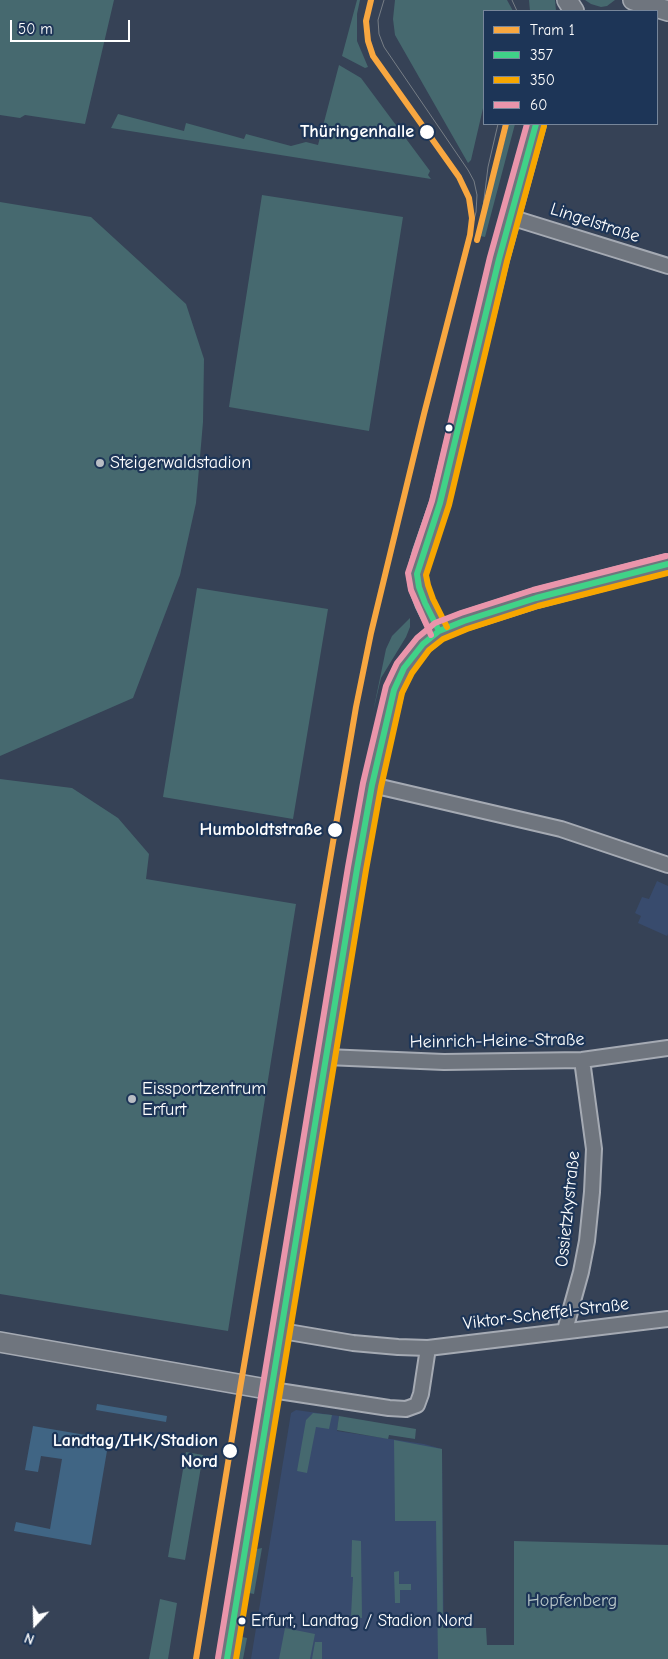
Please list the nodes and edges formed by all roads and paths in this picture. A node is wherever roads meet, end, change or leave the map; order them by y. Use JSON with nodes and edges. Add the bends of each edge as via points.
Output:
{"nodes":[{"id":1,"x":633,"y":0,"type":"edge"},
{"id":2,"x":668,"y":11,"type":"edge"},
{"id":3,"x":536,"y":125,"type":"edge"},
{"id":4,"x":510,"y":218,"type":"junction"},
{"id":5,"x":668,"y":266,"type":"edge"},
{"id":6,"x":668,"y":564,"type":"edge"},
{"id":7,"x":439,"y":631,"type":"junction"},
{"id":8,"x":372,"y":785,"type":"junction"},
{"id":9,"x":668,"y":865,"type":"edge"},
{"id":10,"x":668,"y":1048,"type":"edge"},
{"id":11,"x":326,"y":1057,"type":"junction"},
{"id":12,"x":582,"y":1060,"type":"junction"},
{"id":13,"x":668,"y":1319,"type":"edge"},
{"id":14,"x":565,"y":1330,"type":"junction"},
{"id":15,"x":282,"y":1331,"type":"junction"},
{"id":16,"x":0,"y":1342,"type":"edge"},
{"id":17,"x":428,"y":1348,"type":"junction"},
{"id":18,"x":272,"y":1390,"type":"junction"},
{"id":19,"x":227,"y":1659,"type":"edge"}],
"edges":[{"from":1,"to":2,"type":"main road"},
{"from":3,"to":4,"type":"main road"},
{"from":4,"to":5,"type":"street","name":"Lingelstraße"},
{"from":4,"to":7,"type":"main road","via":[[440,503],[417,574],[425,603]]},
{"from":6,"to":7,"type":"main road","via":[[536,598]]},
{"from":7,"to":8,"type":"main road","via":[[423,644],[404,668],[394,690]]},
{"from":8,"to":9,"type":"street","via":[[561,828]]},
{"from":8,"to":11,"type":"main road"},
{"from":10,"to":12,"type":"street","name":"Heinrich-Heine-Straße"},
{"from":11,"to":12,"type":"street","name":"Heinrich-Heine-Straße","via":[[444,1062]]},
{"from":11,"to":15,"type":"main road"},
{"from":12,"to":14,"type":"street","name":"Ossietzkystraße","via":[[594,1149],[592,1192],[581,1272]]},
{"from":13,"to":14,"type":"street","name":"Viktor-Scheffel-Straße"},
{"from":14,"to":17,"type":"street","name":"Viktor-Scheffel-Straße"},
{"from":15,"to":17,"type":"street","name":"Viktor-Scheffel-Straße","via":[[353,1343]]},
{"from":15,"to":18,"type":"main road"},
{"from":16,"to":18,"type":"main road"},
{"from":17,"to":18,"type":"street","via":[[422,1394],[417,1405],[406,1409]]},
{"from":18,"to":19,"type":"main road"}]}
